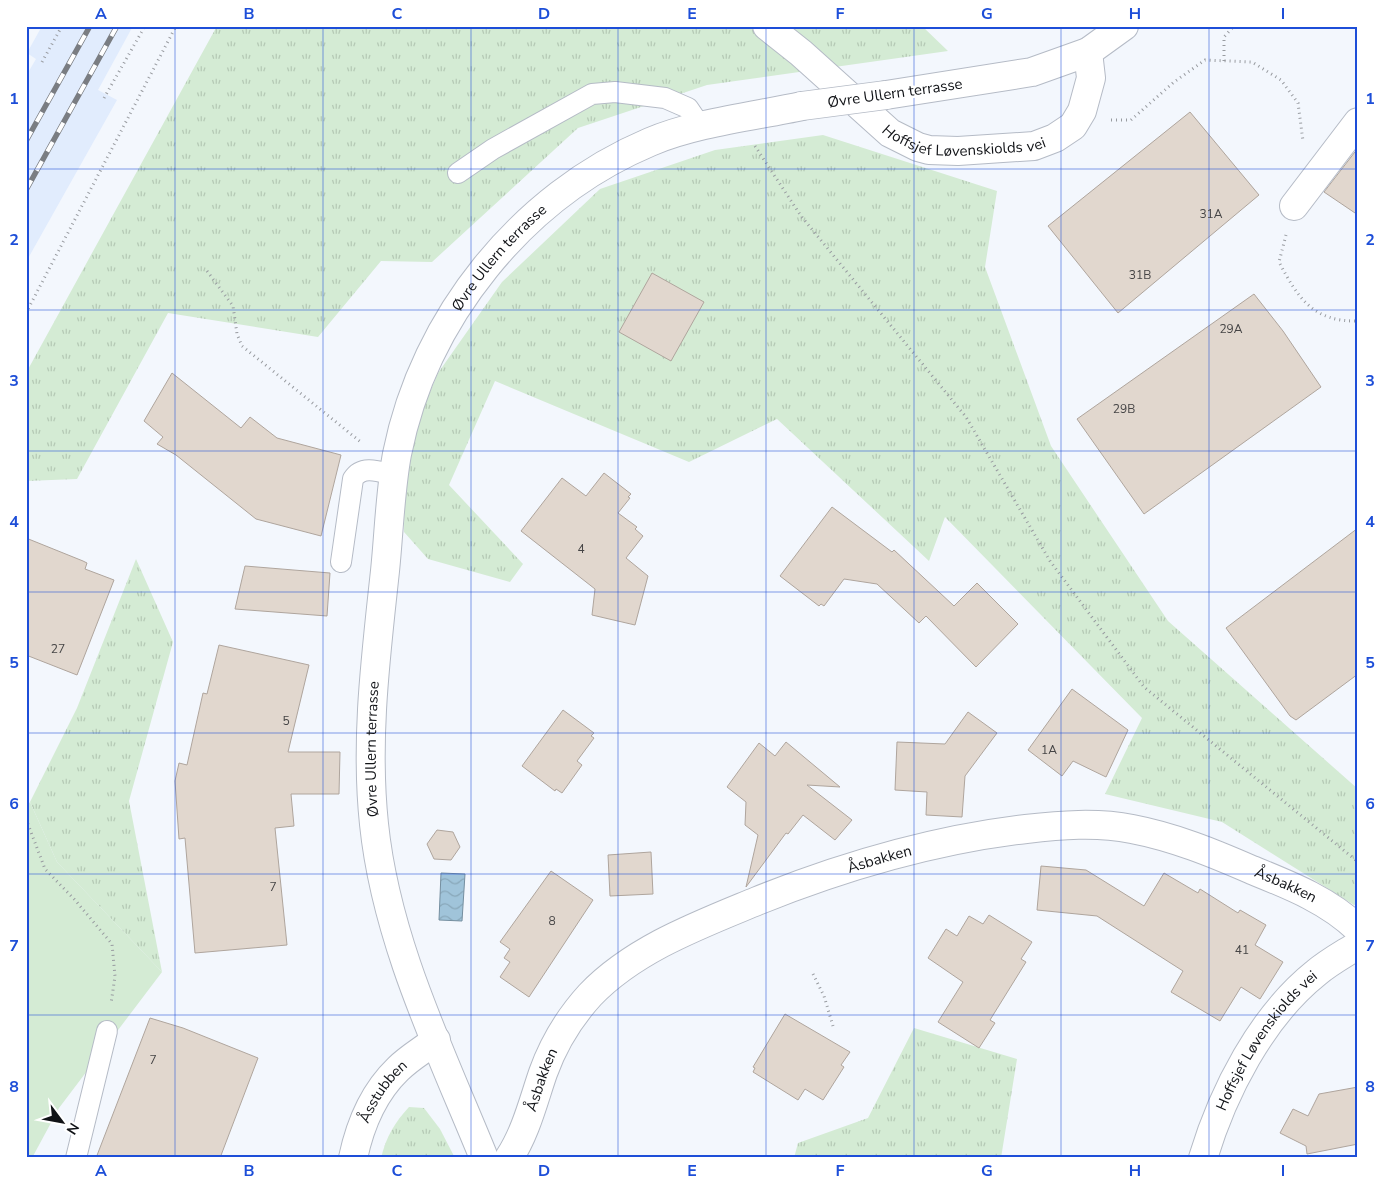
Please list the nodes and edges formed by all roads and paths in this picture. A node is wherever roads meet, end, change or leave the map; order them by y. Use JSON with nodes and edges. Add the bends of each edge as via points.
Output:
{"nodes":[{"id":1,"x":62,"y":26,"type":"edge"},
{"id":2,"x":145,"y":26,"type":"edge"},
{"id":3,"x":176,"y":26,"type":"edge"},
{"id":4,"x":767,"y":26,"type":"edge"},
{"id":5,"x":1124,"y":26,"type":"edge"},
{"id":6,"x":1234,"y":26,"type":"edge"},
{"id":7,"x":1088,"y":52,"type":"junction"},
{"id":8,"x":1224,"y":61,"type":"junction"},
{"id":9,"x":42,"y":62,"type":"dead end"},
{"id":10,"x":104,"y":98,"type":"dead end"},
{"id":11,"x":1082,"y":111,"type":"junction"},
{"id":12,"x":737,"y":119,"type":"junction"},
{"id":13,"x":1358,"y":122,"type":"edge"},
{"id":14,"x":701,"y":127,"type":"junction"},
{"id":15,"x":1302,"y":147,"type":"dead end"},
{"id":16,"x":458,"y":174,"type":"dead end"},
{"id":17,"x":1294,"y":206,"type":"joint"},
{"id":18,"x":207,"y":271,"type":"dead end"},
{"id":19,"x":26,"y":313,"type":"edge"},
{"id":20,"x":1358,"y":321,"type":"edge"},
{"id":21,"x":396,"y":464,"type":"junction"},
{"id":22,"x":341,"y":562,"type":"dead end"},
{"id":23,"x":26,"y":819,"type":"edge"},
{"id":24,"x":1358,"y":862,"type":"edge"},
{"id":25,"x":1358,"y":929,"type":"edge"},
{"id":26,"x":1358,"y":944,"type":"edge"},
{"id":27,"x":813,"y":974,"type":"dead end"},
{"id":28,"x":833,"y":1026,"type":"dead end"},
{"id":29,"x":107,"y":1031,"type":"joint"},
{"id":30,"x":436,"y":1040,"type":"junction"},
{"id":31,"x":76,"y":1158,"type":"edge"},
{"id":32,"x":353,"y":1158,"type":"edge"},
{"id":33,"x":484,"y":1158,"type":"edge"},
{"id":34,"x":509,"y":1158,"type":"edge"},
{"id":35,"x":1203,"y":1158,"type":"edge"}],
"edges":[{"from":1,"to":9,"type":"path"},
{"from":2,"to":10,"type":"path"},
{"from":3,"to":19,"type":"path"},
{"from":4,"to":11,"type":"street","name":"Hoffsjef Løvenskiolds vei","via":[[890,133],[918,147],[958,151],[1034,146],[1073,126]]},
{"from":5,"to":7,"type":"street"},
{"from":6,"to":8,"type":"path","via":[[1224,37]]},
{"from":7,"to":11,"type":"street","name":"Hoffsjef Løvenskiolds vei","via":[[1091,78]]},
{"from":7,"to":12,"type":"street","name":"Øvre Ullern terrasse","bridge":true,"via":[[1032,72],[802,106]]},
{"from":8,"to":11,"type":"path","via":[[1205,60],[1174,82],[1132,120],[1107,120]]},
{"from":8,"to":15,"type":"path","via":[[1252,62],[1281,80],[1298,104],[1304,137]]},
{"from":12,"to":14,"type":"street","name":"Øvre Ullern terrasse"},
{"from":12,"to":24,"type":"path","via":[[801,216],[966,417],[1050,561],[1144,687]]},
{"from":13,"to":17,"type":"street"},
{"from":14,"to":16,"type":"lane","via":[[688,108],[665,98],[615,92],[592,94],[492,149]]},
{"from":14,"to":21,"type":"street","name":"Øvre Ullern terrasse","via":[[652,141],[575,183],[535,214],[503,246],[461,301],[422,373]]},
{"from":17,"to":20,"type":"path","via":[[1279,262],[1295,292],[1317,314],[1342,322]]},
{"from":18,"to":21,"type":"path","via":[[233,306],[242,346],[367,447]]},
{"from":21,"to":22,"type":"lane","via":[[367,470],[356,474],[353,479]]},
{"from":21,"to":30,"type":"street","name":"Øvre Ullern terrasse","via":[[372,690],[371,786],[383,880],[398,936]]},
{"from":23,"to":29,"type":"path","via":[[45,869],[112,944],[115,976]]},
{"from":25,"to":34,"type":"street","name":"Åsbakken","via":[[1322,902],[1292,886],[1213,853],[1131,829],[1053,826],[948,841],[896,853],[732,911],[668,940],[614,974],[591,995],[558,1040],[519,1141]]},
{"from":26,"to":35,"type":"street","name":"Hoffsjef Løvenskiolds vei","via":[[1316,973],[1286,1002],[1257,1042],[1232,1082],[1214,1122]]},
{"from":27,"to":28,"type":"path"},
{"from":29,"to":31,"type":"lane"},
{"from":30,"to":32,"type":"street","name":"Åsstubben","via":[[398,1068],[380,1091],[358,1133]]},
{"from":30,"to":33,"type":"street","name":"Øvre Ullern terrasse"}]}
